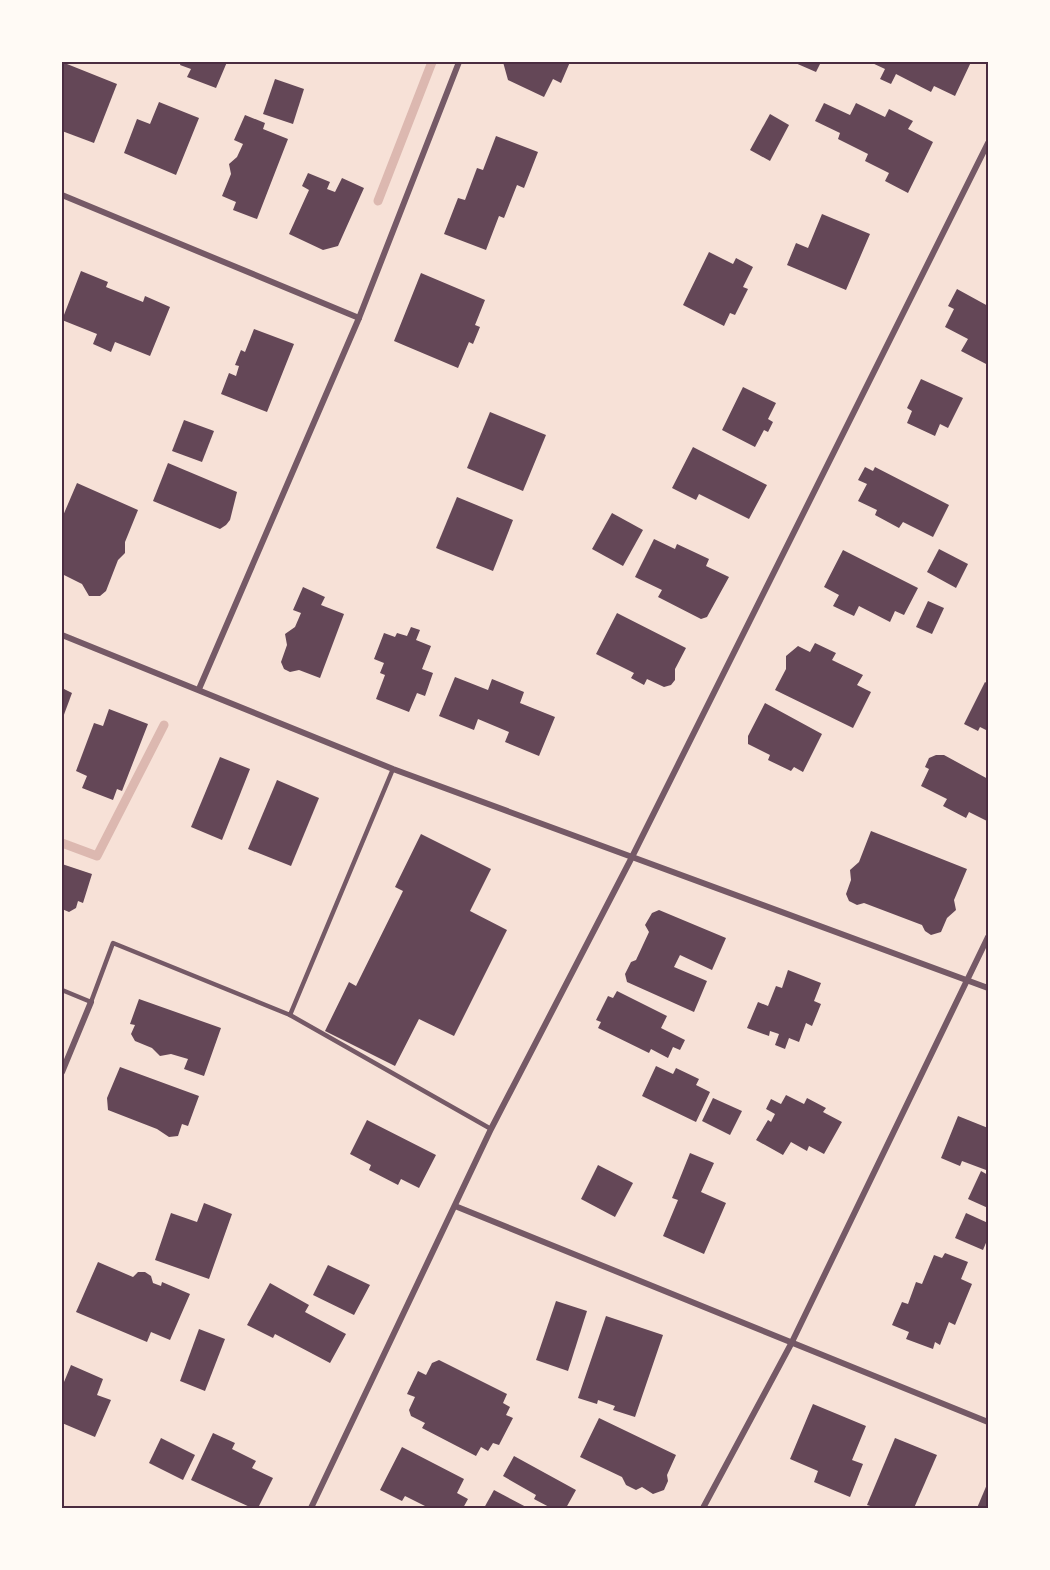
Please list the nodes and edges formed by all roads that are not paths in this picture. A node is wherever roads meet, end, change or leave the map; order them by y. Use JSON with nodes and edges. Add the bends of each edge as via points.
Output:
{"nodes":[{"id":1,"x":459,"y":62,"type":"edge"},
{"id":2,"x":988,"y":143,"type":"edge"},
{"id":3,"x":62,"y":195,"type":"edge"},
{"id":4,"x":359,"y":318,"type":"junction"},
{"id":5,"x":62,"y":635,"type":"edge"},
{"id":6,"x":199,"y":689,"type":"junction"},
{"id":7,"x":393,"y":769,"type":"junction"},
{"id":8,"x":631,"y":859,"type":"junction"},
{"id":9,"x":988,"y":937,"type":"edge"},
{"id":10,"x":967,"y":980,"type":"junction"},
{"id":11,"x":988,"y":988,"type":"edge"},
{"id":12,"x":62,"y":990,"type":"edge"},
{"id":13,"x":91,"y":1002,"type":"junction"},
{"id":14,"x":290,"y":1015,"type":"junction"},
{"id":15,"x":62,"y":1072,"type":"edge"},
{"id":16,"x":491,"y":1129,"type":"junction"},
{"id":17,"x":455,"y":1206,"type":"junction"},
{"id":18,"x":791,"y":1344,"type":"junction"},
{"id":19,"x":988,"y":1422,"type":"edge"},
{"id":20,"x":311,"y":1509,"type":"edge"},
{"id":21,"x":703,"y":1509,"type":"edge"}],
"edges":[{"from":1,"to":4,"type":"street"},
{"from":2,"to":8,"type":"street"},
{"from":3,"to":4,"type":"street"},
{"from":4,"to":6,"type":"street"},
{"from":5,"to":6,"type":"street"},
{"from":6,"to":7,"type":"street"},
{"from":7,"to":8,"type":"street"},
{"from":7,"to":14,"type":"lane"},
{"from":8,"to":10,"type":"street"},
{"from":8,"to":16,"type":"street"},
{"from":9,"to":10,"type":"street"},
{"from":10,"to":11,"type":"street"},
{"from":10,"to":18,"type":"street"},
{"from":12,"to":13,"type":"lane"},
{"from":13,"to":14,"type":"lane","via":[[113,944]]},
{"from":13,"to":15,"type":"street"},
{"from":14,"to":16,"type":"lane"},
{"from":16,"to":17,"type":"street"},
{"from":17,"to":18,"type":"street"},
{"from":17,"to":20,"type":"street"},
{"from":18,"to":19,"type":"street"},
{"from":18,"to":21,"type":"street"}]}
